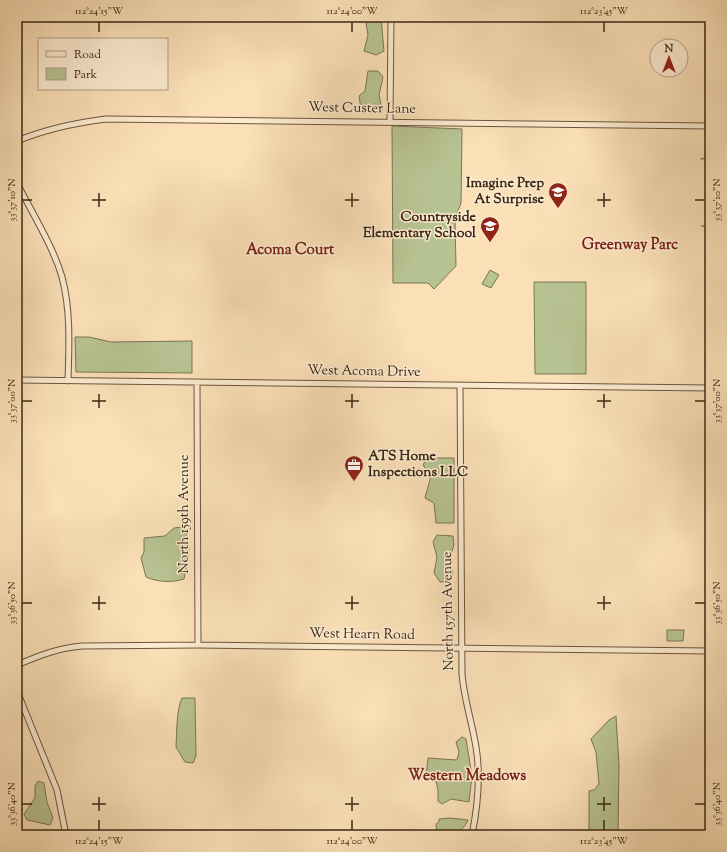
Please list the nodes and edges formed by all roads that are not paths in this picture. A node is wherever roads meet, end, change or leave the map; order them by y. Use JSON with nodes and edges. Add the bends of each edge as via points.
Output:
{"nodes":[{"id":1,"x":391,"y":17,"type":"edge"},
{"id":2,"x":390,"y":122,"type":"junction"},
{"id":3,"x":710,"y":126,"type":"edge"},
{"id":4,"x":17,"y":141,"type":"edge"},
{"id":5,"x":17,"y":184,"type":"edge"},
{"id":6,"x":17,"y":380,"type":"edge"},
{"id":7,"x":68,"y":381,"type":"junction"},
{"id":8,"x":197,"y":383,"type":"junction"},
{"id":9,"x":460,"y":385,"type":"junction"},
{"id":10,"x":710,"y":388,"type":"edge"},
{"id":11,"x":198,"y":645,"type":"junction"},
{"id":12,"x":461,"y":648,"type":"junction"},
{"id":13,"x":710,"y":651,"type":"edge"},
{"id":14,"x":17,"y":665,"type":"edge"},
{"id":15,"x":17,"y":691,"type":"edge"},
{"id":16,"x":66,"y":835,"type":"edge"},
{"id":17,"x":472,"y":835,"type":"edge"}],
"edges":[{"from":1,"to":2,"type":"street"},
{"from":2,"to":3,"type":"street","name":"West Custer Lane"},
{"from":2,"to":4,"type":"street","name":"West Custer Lane","via":[[106,120],[63,125],[42,130]]},
{"from":5,"to":7,"type":"street","via":[[61,276],[68,321]]},
{"from":6,"to":7,"type":"street","name":"West Acoma Drive"},
{"from":7,"to":8,"type":"street","name":"West Acoma Drive"},
{"from":8,"to":9,"type":"street","name":"West Acoma Drive"},
{"from":8,"to":11,"type":"street","name":"North 159th Avenue"},
{"from":9,"to":10,"type":"street","name":"West Acoma Drive"},
{"from":9,"to":12,"type":"street","name":"North 157th Avenue"},
{"from":11,"to":12,"type":"street","name":"West Hearn Road"},
{"from":11,"to":14,"type":"street","name":"West Hearn Road","via":[[68,647]]},
{"from":12,"to":13,"type":"street","name":"West Hearn Road"},
{"from":12,"to":17,"type":"street","name":"North 157th Avenue","via":[[464,691],[476,746],[479,774]]},
{"from":15,"to":16,"type":"street","via":[[57,790]]}]}
